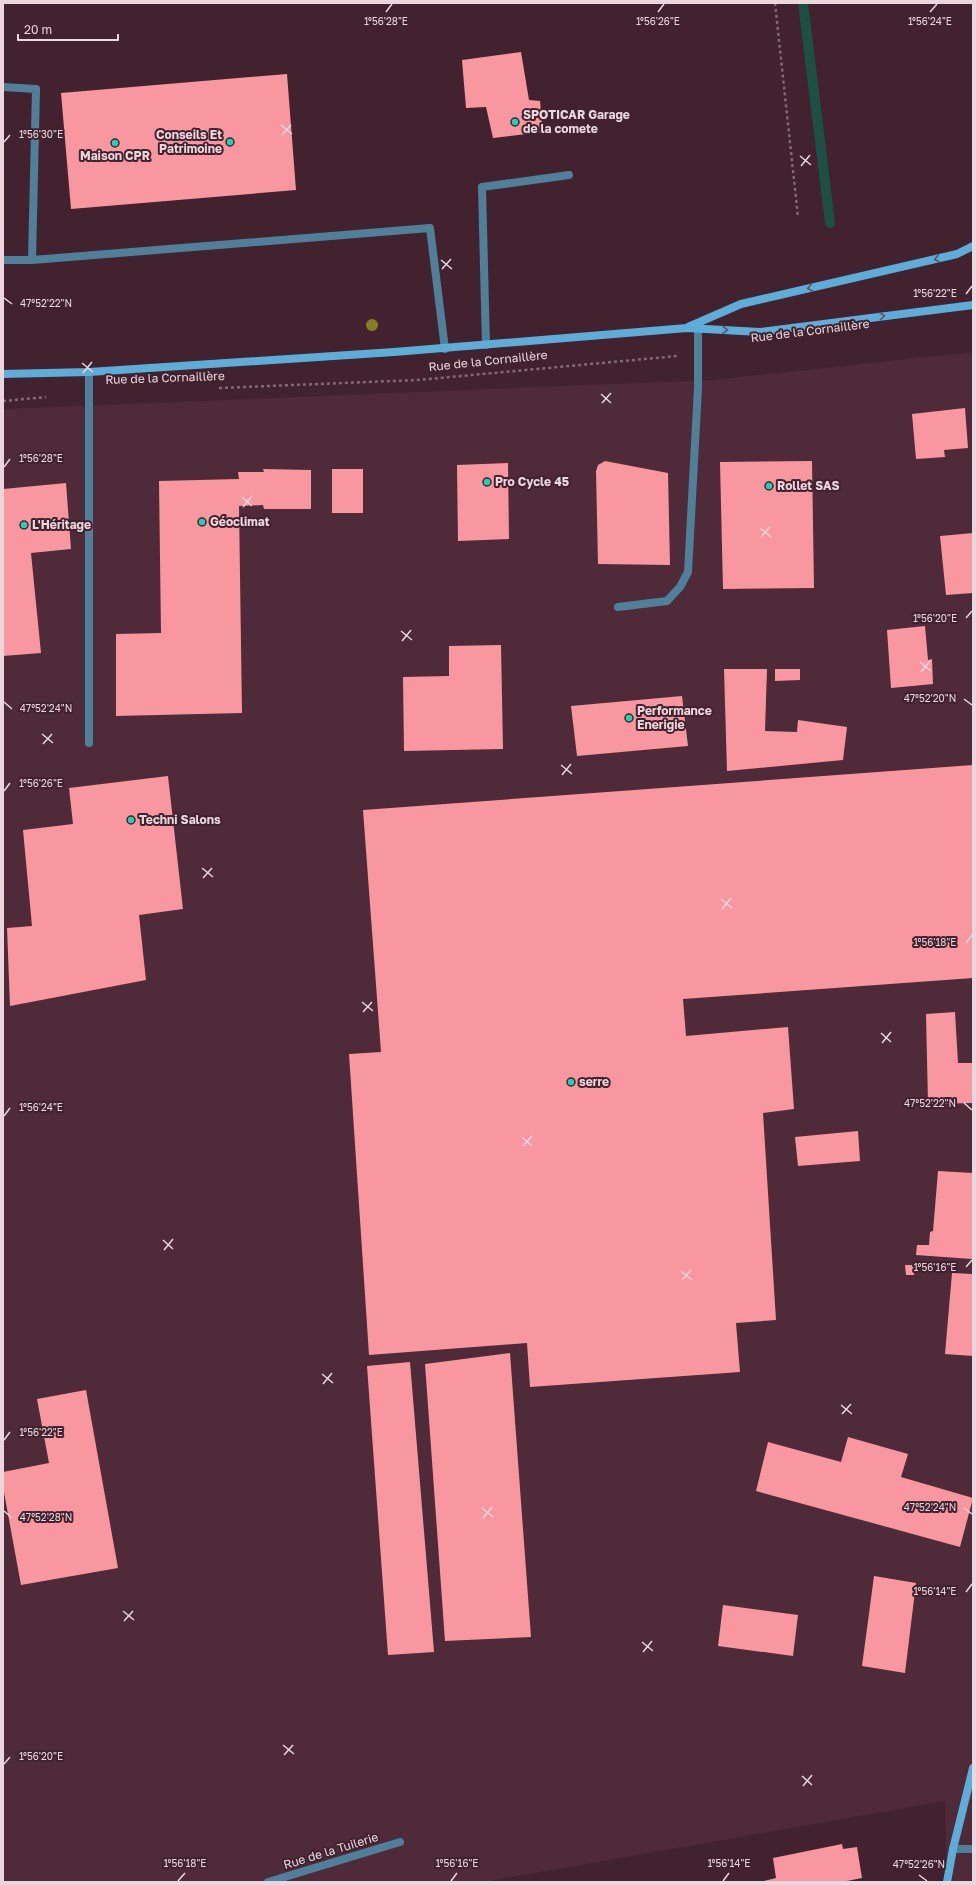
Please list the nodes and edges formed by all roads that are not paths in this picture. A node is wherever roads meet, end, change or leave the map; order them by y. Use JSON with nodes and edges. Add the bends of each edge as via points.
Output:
{"nodes":[{"id":1,"x":3,"y":87,"type":"edge"},
{"id":2,"x":569,"y":175,"type":"dead end"},
{"id":3,"x":973,"y":246,"type":"edge"},
{"id":4,"x":3,"y":260,"type":"edge"},
{"id":5,"x":32,"y":260,"type":"junction"},
{"id":6,"x":973,"y":304,"type":"edge"},
{"id":7,"x":686,"y":328,"type":"junction"},
{"id":8,"x":698,"y":328,"type":"junction"},
{"id":9,"x":486,"y":345,"type":"junction"},
{"id":10,"x":445,"y":348,"type":"junction"},
{"id":11,"x":89,"y":372,"type":"junction"},
{"id":12,"x":3,"y":374,"type":"edge"},
{"id":13,"x":618,"y":608,"type":"dead end"},
{"id":14,"x":89,"y":743,"type":"dead end"},
{"id":15,"x":973,"y":1768,"type":"edge"},
{"id":16,"x":400,"y":1842,"type":"dead end"},
{"id":17,"x":953,"y":1849,"type":"junction"},
{"id":18,"x":973,"y":1849,"type":"edge"},
{"id":19,"x":268,"y":1882,"type":"edge"},
{"id":20,"x":947,"y":1882,"type":"edge"}],
"edges":[{"from":1,"to":5,"type":"street","via":[[36,89]]},
{"from":2,"to":9,"type":"street","via":[[482,187]]},
{"from":3,"to":7,"type":"main road","name":"Rue de la Cornaillère","one_way":true,"via":[[957,254],[741,304]]},
{"from":4,"to":5,"type":"street"},
{"from":5,"to":10,"type":"street","via":[[430,228]]},
{"from":8,"to":6,"type":"main road","name":"Rue de la Cornaillère","one_way":true,"via":[[760,332]]},
{"from":7,"to":8,"type":"main road","name":"Rue de la Cornaillère"},
{"from":7,"to":9,"type":"main road","name":"Rue de la Cornaillère"},
{"from":8,"to":13,"type":"street","via":[[698,388],[688,572],[680,587],[667,600]]},
{"from":9,"to":10,"type":"main road","name":"Rue de la Cornaillère"},
{"from":10,"to":11,"type":"main road","name":"Rue de la Cornaillère"},
{"from":11,"to":12,"type":"main road","name":"Rue de la Cornaillère"},
{"from":11,"to":14,"type":"street"},
{"from":15,"to":17,"type":"main road"},
{"from":16,"to":19,"type":"street","name":"Rue de la Tuilerie"},
{"from":17,"to":18,"type":"street"},
{"from":17,"to":20,"type":"main road"}]}
